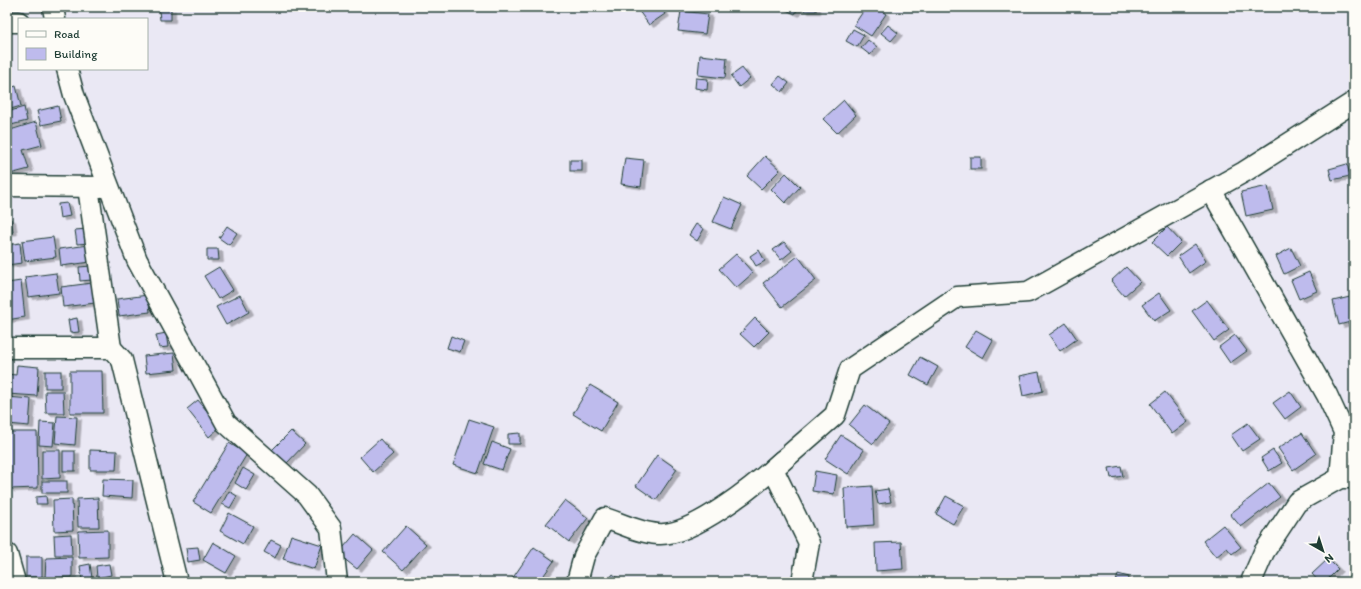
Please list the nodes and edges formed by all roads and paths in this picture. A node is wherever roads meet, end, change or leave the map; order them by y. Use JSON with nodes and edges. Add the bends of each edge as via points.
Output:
{"nodes":[{"id":1,"x":52,"y":7,"type":"edge"},
{"id":2,"x":55,"y":18,"type":"edge"},
{"id":3,"x":7,"y":22,"type":"edge"},
{"id":4,"x":18,"y":22,"type":"edge"},
{"id":5,"x":67,"y":70,"type":"edge"},
{"id":6,"x":1354,"y":102,"type":"edge"},
{"id":7,"x":7,"y":186,"type":"edge"},
{"id":8,"x":88,"y":187,"type":"junction"},
{"id":9,"x":109,"y":187,"type":"junction"},
{"id":10,"x":1211,"y":190,"type":"junction"},
{"id":11,"x":7,"y":348,"type":"edge"},
{"id":12,"x":111,"y":348,"type":"junction"},
{"id":13,"x":773,"y":469,"type":"junction"},
{"id":14,"x":1347,"y":478,"type":"edge"},
{"id":15,"x":7,"y":554,"type":"edge"},
{"id":16,"x":15,"y":582,"type":"edge"},
{"id":17,"x":172,"y":582,"type":"edge"},
{"id":18,"x":178,"y":582,"type":"edge"},
{"id":19,"x":337,"y":582,"type":"edge"},
{"id":20,"x":577,"y":582,"type":"edge"},
{"id":21,"x":802,"y":582,"type":"edge"},
{"id":22,"x":1251,"y":582,"type":"edge"}],
"edges":[{"from":1,"to":2,"type":"street"},
{"from":3,"to":4,"type":"street"},
{"from":5,"to":9,"type":"street","via":[[74,95]]},
{"from":6,"to":10,"type":"street"},
{"from":7,"to":8,"type":"street"},
{"from":8,"to":9,"type":"street"},
{"from":8,"to":12,"type":"street"},
{"from":9,"to":19,"type":"street","via":[[137,260],[226,423],[307,495],[331,528]]},
{"from":10,"to":13,"type":"street","via":[[1028,292],[958,297],[850,369],[835,415]]},
{"from":10,"to":14,"type":"street","via":[[1327,394],[1344,432]]},
{"from":11,"to":12,"type":"street"},
{"from":12,"to":18,"type":"street","via":[[122,360]]},
{"from":13,"to":20,"type":"street","via":[[704,520],[673,533],[646,533],[605,518],[584,556]]},
{"from":13,"to":21,"type":"street","via":[[809,544]]},
{"from":14,"to":22,"type":"street","via":[[1297,502],[1264,552]]},
{"from":15,"to":16,"type":"street"},
{"from":17,"to":18,"type":"street"}]}
